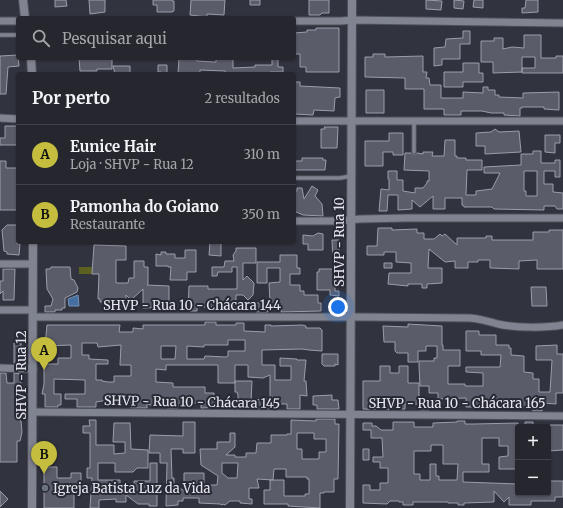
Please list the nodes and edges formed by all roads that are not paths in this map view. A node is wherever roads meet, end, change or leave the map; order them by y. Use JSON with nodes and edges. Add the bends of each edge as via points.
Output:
{"nodes":[{"id":1,"x":23,"y":0,"type":"edge"},
{"id":2,"x":352,"y":0,"type":"edge"},
{"id":3,"x":25,"y":16,"type":"edge"},
{"id":4,"x":352,"y":20,"type":"junction"},
{"id":5,"x":0,"y":21,"type":"edge"},
{"id":6,"x":16,"y":21,"type":"edge"},
{"id":7,"x":296,"y":21,"type":"edge"},
{"id":8,"x":563,"y":23,"type":"edge"},
{"id":9,"x":0,"y":35,"type":"edge"},
{"id":10,"x":16,"y":35,"type":"edge"},
{"id":11,"x":31,"y":60,"type":"edge"},
{"id":12,"x":32,"y":72,"type":"edge"},
{"id":13,"x":0,"y":118,"type":"edge"},
{"id":14,"x":16,"y":119,"type":"edge"},
{"id":15,"x":296,"y":121,"type":"edge"},
{"id":16,"x":351,"y":121,"type":"junction"},
{"id":17,"x":414,"y":121,"type":"junction"},
{"id":18,"x":563,"y":121,"type":"edge"},
{"id":19,"x":414,"y":152,"type":"dead end"},
{"id":20,"x":351,"y":176,"type":"junction"},
{"id":21,"x":296,"y":178,"type":"edge"},
{"id":22,"x":563,"y":218,"type":"edge"},
{"id":23,"x":351,"y":220,"type":"junction"},
{"id":24,"x":296,"y":221,"type":"edge"},
{"id":25,"x":33,"y":244,"type":"edge"},
{"id":26,"x":0,"y":264,"type":"edge"},
{"id":27,"x":32,"y":264,"type":"junction"},
{"id":28,"x":0,"y":310,"type":"edge"},
{"id":29,"x":33,"y":313,"type":"junction"},
{"id":30,"x":351,"y":317,"type":"junction"},
{"id":31,"x":563,"y":325,"type":"edge"},
{"id":32,"x":0,"y":368,"type":"edge"},
{"id":33,"x":33,"y":369,"type":"junction"},
{"id":34,"x":32,"y":412,"type":"junction"},
{"id":35,"x":350,"y":415,"type":"junction"},
{"id":36,"x":563,"y":416,"type":"edge"},
{"id":37,"x":32,"y":508,"type":"edge"},
{"id":38,"x":350,"y":508,"type":"edge"}],
"edges":[{"from":1,"to":3,"type":"street"},
{"from":2,"to":4,"type":"street","name":"SHVP - Rua 10"},
{"from":4,"to":7,"type":"street"},
{"from":4,"to":8,"type":"street"},
{"from":4,"to":16,"type":"street","name":"SHVP - Rua 10"},
{"from":5,"to":6,"type":"street"},
{"from":9,"to":10,"type":"lane"},
{"from":11,"to":12,"type":"street"},
{"from":13,"to":14,"type":"street"},
{"from":15,"to":16,"type":"street"},
{"from":16,"to":17,"type":"street"},
{"from":16,"to":20,"type":"street","name":"SHVP - Rua 10"},
{"from":17,"to":18,"type":"street"},
{"from":17,"to":19,"type":"lane"},
{"from":20,"to":21,"type":"lane"},
{"from":20,"to":23,"type":"street","name":"SHVP - Rua 10"},
{"from":22,"to":23,"type":"street"},
{"from":23,"to":24,"type":"street"},
{"from":23,"to":30,"type":"street","name":"SHVP - Rua 10"},
{"from":25,"to":27,"type":"street","name":"SHVP - Rua 12"},
{"from":26,"to":27,"type":"street"},
{"from":27,"to":29,"type":"street","name":"SHVP - Rua 12"},
{"from":28,"to":29,"type":"street","name":"SHVP - Rua 10 - Chácara 144"},
{"from":29,"to":30,"type":"street","name":"SHVP - Rua 10 - Chácara 144"},
{"from":29,"to":33,"type":"street","name":"SHVP - Rua 12"},
{"from":30,"to":31,"type":"street","name":"SHVP - Rua 10 - Chácara 144","via":[[477,318],[517,326]]},
{"from":30,"to":35,"type":"street","name":"SHVP - Rua 10"},
{"from":32,"to":33,"type":"street"},
{"from":33,"to":34,"type":"street","name":"SHVP - Rua 12"},
{"from":34,"to":35,"type":"street","name":"SHVP - Rua 10 - Chácara 145"},
{"from":34,"to":37,"type":"street","name":"SHVP - Rua 12"},
{"from":35,"to":36,"type":"street","name":"SHVP - Rua 10 - Chácara 165"},
{"from":35,"to":38,"type":"street","name":"SHVP - Rua 10"}]}
